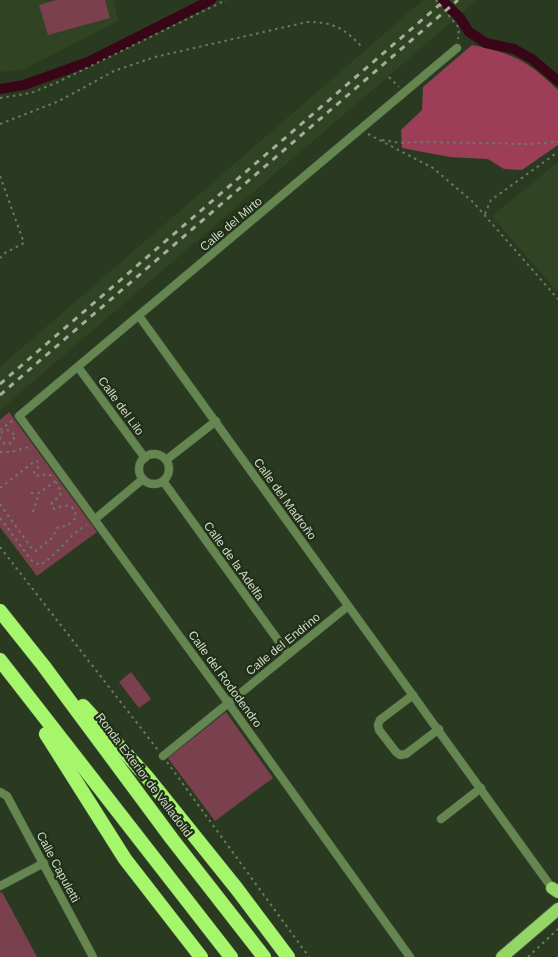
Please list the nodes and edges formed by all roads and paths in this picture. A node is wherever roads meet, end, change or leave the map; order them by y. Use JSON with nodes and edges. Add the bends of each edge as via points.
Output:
{"nodes":[{"id":1,"x":226,"y":0,"type":"edge"},
{"id":2,"x":436,"y":0,"type":"edge"},
{"id":3,"x":363,"y":48,"type":"dead end"},
{"id":4,"x":457,"y":48,"type":"joint"},
{"id":5,"x":389,"y":77,"type":"dead end"},
{"id":6,"x":404,"y":92,"type":"junction"},
{"id":7,"x":0,"y":98,"type":"edge"},
{"id":8,"x":0,"y":124,"type":"edge"},
{"id":9,"x":359,"y":130,"type":"junction"},
{"id":10,"x":379,"y":139,"type":"junction"},
{"id":11,"x":558,"y":142,"type":"edge"},
{"id":12,"x":558,"y":152,"type":"edge"},
{"id":13,"x":0,"y":176,"type":"edge"},
{"id":14,"x":485,"y":214,"type":"junction"},
{"id":15,"x":0,"y":258,"type":"edge"},
{"id":16,"x":558,"y":299,"type":"edge"},
{"id":17,"x":139,"y":316,"type":"junction"},
{"id":18,"x":78,"y":367,"type":"junction"},
{"id":19,"x":19,"y":416,"type":"junction"},
{"id":20,"x":216,"y":421,"type":"junction"},
{"id":21,"x":1,"y":431,"type":"edge"},
{"id":22,"x":38,"y":442,"type":"junction"},
{"id":23,"x":0,"y":452,"type":"edge"},
{"id":24,"x":145,"y":458,"type":"junction"},
{"id":25,"x":166,"y":460,"type":"junction"},
{"id":26,"x":63,"y":476,"type":"junction"},
{"id":27,"x":143,"y":479,"type":"junction"},
{"id":28,"x":55,"y":481,"type":"junction"},
{"id":29,"x":163,"y":482,"type":"junction"},
{"id":30,"x":0,"y":488,"type":"edge"},
{"id":31,"x":31,"y":493,"type":"dead end"},
{"id":32,"x":39,"y":493,"type":"junction"},
{"id":33,"x":0,"y":504,"type":"edge"},
{"id":34,"x":33,"y":512,"type":"dead end"},
{"id":35,"x":0,"y":518,"type":"edge"},
{"id":36,"x":95,"y":519,"type":"junction"},
{"id":37,"x":348,"y":606,"type":"junction"},
{"id":38,"x":0,"y":611,"type":"edge"},
{"id":39,"x":288,"y":654,"type":"junction"},
{"id":40,"x":0,"y":660,"type":"edge"},
{"id":41,"x":43,"y":664,"type":"junction"},
{"id":42,"x":26,"y":695,"type":"junction"},
{"id":43,"x":413,"y":695,"type":"junction"},
{"id":44,"x":228,"y":704,"type":"junction"},
{"id":45,"x":439,"y":729,"type":"junction"},
{"id":46,"x":163,"y":756,"type":"dead end"},
{"id":47,"x":481,"y":788,"type":"junction"},
{"id":48,"x":0,"y":792,"type":"edge"},
{"id":49,"x":441,"y":819,"type":"dead end"},
{"id":50,"x":44,"y":862,"type":"junction"},
{"id":51,"x":0,"y":886,"type":"edge"},
{"id":52,"x":555,"y":890,"type":"edge"},
{"id":53,"x":558,"y":909,"type":"edge"},
{"id":54,"x":558,"y":929,"type":"edge"},
{"id":55,"x":93,"y":957,"type":"edge"},
{"id":56,"x":201,"y":957,"type":"edge"},
{"id":57,"x":231,"y":957,"type":"edge"},
{"id":58,"x":264,"y":957,"type":"edge"},
{"id":59,"x":288,"y":957,"type":"edge"},
{"id":60,"x":410,"y":957,"type":"edge"},
{"id":61,"x":502,"y":957,"type":"edge"},
{"id":62,"x":528,"y":957,"type":"edge"}],
"edges":[{"from":1,"to":7,"type":"path","via":[[58,82],[30,94]]},
{"from":2,"to":4,"type":"path","via":[[459,28]]},
{"from":3,"to":8,"type":"path","via":[[331,23],[307,22],[155,57],[114,71],[59,101]]},
{"from":4,"to":6,"type":"street","name":"Calle del Mirto"},
{"from":5,"to":6,"type":"path"},
{"from":6,"to":9,"type":"street","name":"Calle del Mirto"},
{"from":9,"to":10,"type":"path"},
{"from":9,"to":17,"type":"street","name":"Calle del Mirto"},
{"from":10,"to":11,"type":"path","via":[[401,144]]},
{"from":10,"to":14,"type":"path","via":[[433,168]]},
{"from":12,"to":14,"type":"path","via":[[491,200]]},
{"from":13,"to":15,"type":"path","via":[[24,243]]},
{"from":14,"to":16,"type":"path"},
{"from":17,"to":18,"type":"street","name":"Calle del Mirto"},
{"from":17,"to":20,"type":"street","name":"Calle del Madroño"},
{"from":18,"to":19,"type":"street","name":"Calle del Mirto"},
{"from":18,"to":24,"type":"street","name":"Calle del Lilo"},
{"from":19,"to":21,"type":"path"},
{"from":19,"to":22,"type":"street","name":"Calle del Rododendro"},
{"from":20,"to":25,"type":"street"},
{"from":20,"to":37,"type":"street","name":"Calle del Madroño"},
{"from":21,"to":21,"type":"path","via":[[12,433],[13,440],[10,443],[1,441]]},
{"from":22,"to":23,"type":"path","via":[[12,452]]},
{"from":22,"to":26,"type":"street","name":"Calle del Rododendro"},
{"from":24,"to":25,"type":"street","via":[[158,455]]},
{"from":24,"to":27,"type":"street","via":[[140,468]]},
{"from":25,"to":29,"type":"street","via":[[169,469]]},
{"from":26,"to":28,"type":"path"},
{"from":26,"to":36,"type":"street","name":"Calle del Rododendro"},
{"from":27,"to":29,"type":"street","via":[[152,484]]},
{"from":27,"to":36,"type":"street"},
{"from":28,"to":30,"type":"path","via":[[48,474],[35,476],[34,472],[40,466],[37,461]]},
{"from":28,"to":32,"type":"path"},
{"from":28,"to":33,"type":"path","via":[[61,492],[51,503],[52,507],[70,507],[76,518],[67,526],[58,528],[52,538],[36,551],[32,550]]},
{"from":29,"to":39,"type":"street","name":"Calle de la Adelfa"},
{"from":31,"to":32,"type":"path"},
{"from":32,"to":34,"type":"path"},
{"from":35,"to":36,"type":"path","via":[[32,560],[40,565]]},
{"from":36,"to":44,"type":"street","name":"Calle del Rododendro"},
{"from":37,"to":39,"type":"street","name":"Calle del Endrino"},
{"from":37,"to":43,"type":"street","name":"Calle del Madroño"},
{"from":38,"to":41,"type":"highway","name":"Ronda Exterior de Valladolid"},
{"from":39,"to":44,"type":"street","name":"Calle del Endrino"},
{"from":40,"to":42,"type":"highway"},
{"from":41,"to":58,"type":"highway","name":"Ronda Exterior de Valladolid"},
{"from":41,"to":59,"type":"highway","via":[[147,777]]},
{"from":42,"to":56,"type":"highway","via":[[36,718],[125,860]]},
{"from":42,"to":57,"type":"highway"},
{"from":43,"to":45,"type":"street","name":"Calle del Madroño"},
{"from":43,"to":45,"type":"street","via":[[380,720],[379,730],[400,755]]},
{"from":44,"to":46,"type":"street","name":"Calle del Endrino"},
{"from":44,"to":60,"type":"street","name":"Calle del Rododendro"},
{"from":45,"to":47,"type":"street","name":"Calle del Madroño"},
{"from":47,"to":49,"type":"street"},
{"from":47,"to":52,"type":"street","name":"Calle del Madroño"},
{"from":48,"to":50,"type":"street","name":"Calle Capuletti","via":[[7,796]]},
{"from":50,"to":51,"type":"street"},
{"from":50,"to":55,"type":"street","name":"Calle Capuletti"},
{"from":53,"to":61,"type":"main road"},
{"from":54,"to":62,"type":"path"}]}
